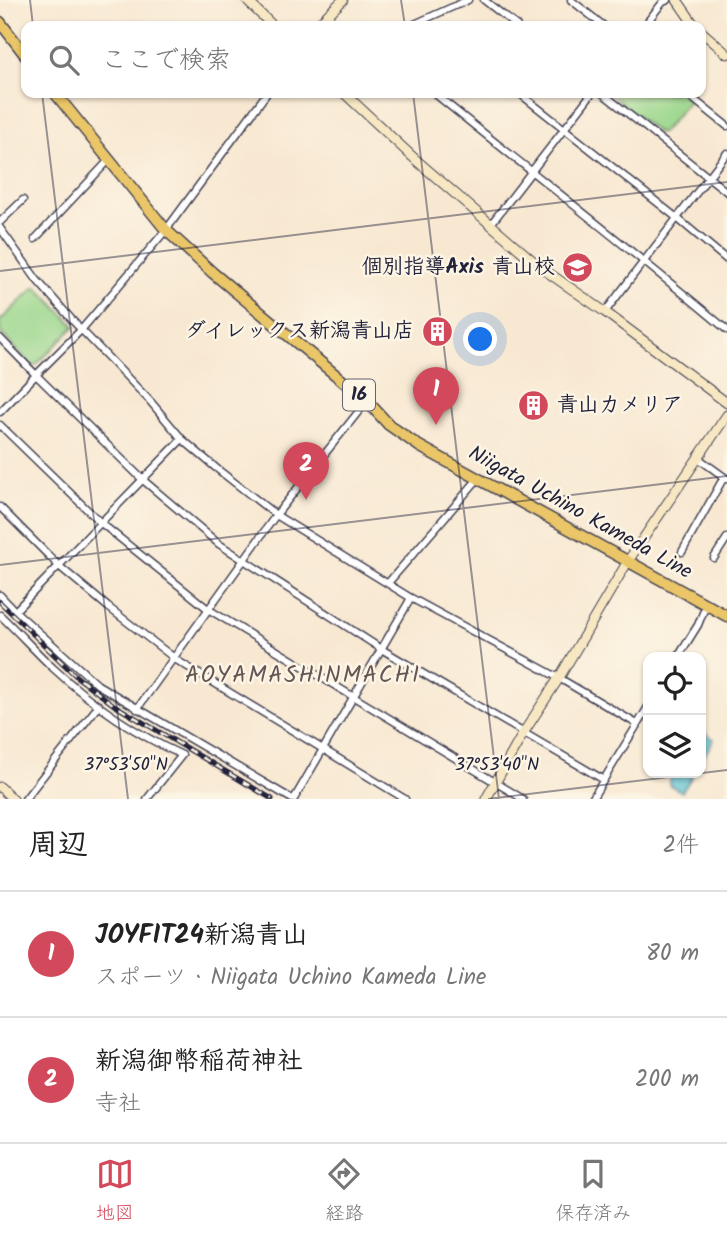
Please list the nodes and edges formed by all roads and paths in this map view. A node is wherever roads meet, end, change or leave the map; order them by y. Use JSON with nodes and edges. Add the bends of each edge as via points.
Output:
{"nodes":[{"id":1,"x":246,"y":0,"type":"edge"},
{"id":2,"x":343,"y":0,"type":"edge"},
{"id":3,"x":468,"y":0,"type":"edge"},
{"id":4,"x":484,"y":0,"type":"edge"},
{"id":5,"x":571,"y":0,"type":"edge"},
{"id":6,"x":677,"y":0,"type":"edge"},
{"id":7,"x":664,"y":1,"type":"edge"},
{"id":8,"x":426,"y":19,"type":"junction"},
{"id":9,"x":268,"y":21,"type":"edge"},
{"id":10,"x":321,"y":21,"type":"edge"},
{"id":11,"x":421,"y":21,"type":"edge"},
{"id":12,"x":429,"y":21,"type":"edge"},
{"id":13,"x":511,"y":21,"type":"edge"},
{"id":14,"x":598,"y":21,"type":"edge"},
{"id":15,"x":648,"y":21,"type":"edge"},
{"id":16,"x":692,"y":21,"type":"edge"},
{"id":17,"x":0,"y":22,"type":"edge"},
{"id":18,"x":706,"y":35,"type":"edge"},
{"id":19,"x":21,"y":49,"type":"edge"},
{"id":20,"x":727,"y":54,"type":"edge"},
{"id":21,"x":59,"y":98,"type":"edge"},
{"id":22,"x":263,"y":98,"type":"edge"},
{"id":23,"x":349,"y":98,"type":"edge"},
{"id":24,"x":440,"y":98,"type":"edge"},
{"id":25,"x":525,"y":98,"type":"edge"},
{"id":26,"x":588,"y":98,"type":"edge"},
{"id":27,"x":608,"y":98,"type":"edge"},
{"id":28,"x":693,"y":98,"type":"edge"},
{"id":29,"x":727,"y":126,"type":"edge"},
{"id":30,"x":565,"y":129,"type":"junction"},
{"id":31,"x":727,"y":153,"type":"edge"},
{"id":32,"x":109,"y":160,"type":"junction"},
{"id":33,"x":532,"y":173,"type":"junction"},
{"id":34,"x":709,"y":176,"type":"junction"},
{"id":35,"x":727,"y":192,"type":"edge"},
{"id":36,"x":23,"y":200,"type":"dead end"},
{"id":37,"x":677,"y":218,"type":"junction"},
{"id":38,"x":491,"y":224,"type":"junction"},
{"id":39,"x":0,"y":225,"type":"edge"},
{"id":40,"x":166,"y":230,"type":"junction"},
{"id":41,"x":35,"y":239,"type":"dead end"},
{"id":42,"x":644,"y":260,"type":"junction"},
{"id":43,"x":727,"y":260,"type":"edge"},
{"id":44,"x":605,"y":312,"type":"junction"},
{"id":45,"x":82,"y":329,"type":"junction"},
{"id":46,"x":727,"y":330,"type":"edge"},
{"id":47,"x":0,"y":338,"type":"edge"},
{"id":48,"x":36,"y":375,"type":"junction"},
{"id":49,"x":367,"y":401,"type":"junction"},
{"id":50,"x":727,"y":403,"type":"edge"},
{"id":51,"x":0,"y":412,"type":"edge"},
{"id":52,"x":727,"y":415,"type":"edge"},
{"id":53,"x":0,"y":425,"type":"edge"},
{"id":54,"x":181,"y":439,"type":"junction"},
{"id":55,"x":698,"y":458,"type":"junction"},
{"id":56,"x":726,"y":478,"type":"edge"},
{"id":57,"x":143,"y":480,"type":"junction"},
{"id":58,"x":477,"y":480,"type":"junction"},
{"id":59,"x":0,"y":507,"type":"edge"},
{"id":60,"x":276,"y":514,"type":"junction"},
{"id":61,"x":101,"y":523,"type":"junction"},
{"id":62,"x":727,"y":538,"type":"edge"},
{"id":63,"x":682,"y":552,"type":"dead end"},
{"id":64,"x":715,"y":558,"type":"dead end"},
{"id":65,"x":244,"y":560,"type":"junction"},
{"id":66,"x":628,"y":561,"type":"junction"},
{"id":67,"x":59,"y":565,"type":"junction"},
{"id":68,"x":388,"y":583,"type":"junction"},
{"id":69,"x":0,"y":595,"type":"edge"},
{"id":70,"x":411,"y":598,"type":"junction"},
{"id":71,"x":706,"y":605,"type":"junction"},
{"id":72,"x":208,"y":609,"type":"junction"},
{"id":73,"x":15,"y":611,"type":"junction"},
{"id":74,"x":0,"y":615,"type":"edge"},
{"id":75,"x":727,"y":617,"type":"edge"},
{"id":76,"x":383,"y":650,"type":"junction"},
{"id":77,"x":681,"y":652,"type":"edge"},
{"id":78,"x":173,"y":655,"type":"junction"},
{"id":79,"x":559,"y":678,"type":"junction"},
{"id":80,"x":354,"y":697,"type":"junction"},
{"id":81,"x":99,"y":705,"type":"junction"},
{"id":82,"x":137,"y":709,"type":"junction"},
{"id":83,"x":643,"y":715,"type":"edge"},
{"id":84,"x":637,"y":724,"type":"junction"},
{"id":85,"x":524,"y":732,"type":"junction"},
{"id":86,"x":324,"y":747,"type":"junction"},
{"id":87,"x":604,"y":780,"type":"junction"},
{"id":88,"x":496,"y":783,"type":"junction"},
{"id":89,"x":0,"y":787,"type":"edge"},
{"id":90,"x":13,"y":799,"type":"edge"},
{"id":91,"x":25,"y":799,"type":"edge"},
{"id":92,"x":147,"y":799,"type":"edge"},
{"id":93,"x":293,"y":799,"type":"edge"},
{"id":94,"x":405,"y":799,"type":"edge"},
{"id":95,"x":486,"y":799,"type":"edge"},
{"id":96,"x":523,"y":799,"type":"edge"},
{"id":97,"x":592,"y":799,"type":"edge"}],
"edges":[{"from":1,"to":9,"type":"street"},
{"from":2,"to":10,"type":"street"},
{"from":3,"to":8,"type":"street"},
{"from":4,"to":13,"type":"street"},
{"from":5,"to":14,"type":"street"},
{"from":6,"to":16,"type":"street"},
{"from":7,"to":15,"type":"street"},
{"from":8,"to":11,"type":"street"},
{"from":8,"to":12,"type":"street"},
{"from":17,"to":19,"type":"main road"},
{"from":18,"to":20,"type":"street"},
{"from":21,"to":32,"type":"main road","name":"Niigata Uchino Kameda Line","number":"16"},
{"from":22,"to":40,"type":"street"},
{"from":23,"to":38,"type":"street"},
{"from":24,"to":33,"type":"street"},
{"from":25,"to":30,"type":"street"},
{"from":26,"to":30,"type":"street"},
{"from":27,"to":34,"type":"street"},
{"from":28,"to":29,"type":"street"},
{"from":30,"to":33,"type":"street"},
{"from":30,"to":37,"type":"street"},
{"from":31,"to":34,"type":"street"},
{"from":32,"to":40,"type":"main road","name":"Niigata Uchino Kameda Line","number":"16"},
{"from":32,"to":41,"type":"street"},
{"from":33,"to":38,"type":"street"},
{"from":33,"to":42,"type":"street"},
{"from":34,"to":35,"type":"street"},
{"from":34,"to":37,"type":"street"},
{"from":36,"to":39,"type":"street"},
{"from":37,"to":42,"type":"street"},
{"from":37,"to":43,"type":"street"},
{"from":38,"to":44,"type":"street","via":[[540,267]]},
{"from":39,"to":45,"type":"street","via":[[37,280]]},
{"from":40,"to":45,"type":"street"},
{"from":40,"to":49,"type":"main road","name":"Niigata Uchino Kameda Line","number":"16"},
{"from":42,"to":44,"type":"street"},
{"from":42,"to":46,"type":"street"},
{"from":44,"to":50,"type":"street"},
{"from":45,"to":48,"type":"street"},
{"from":45,"to":54,"type":"street"},
{"from":47,"to":48,"type":"street"},
{"from":48,"to":51,"type":"street"},
{"from":48,"to":57,"type":"street"},
{"from":49,"to":58,"type":"main road","name":"Niigata Uchino Kameda Line","number":"16","via":[[389,425]]},
{"from":49,"to":60,"type":"street"},
{"from":52,"to":55,"type":"street"},
{"from":53,"to":61,"type":"street"},
{"from":54,"to":57,"type":"street"},
{"from":54,"to":60,"type":"street"},
{"from":55,"to":56,"type":"street"},
{"from":55,"to":66,"type":"street"},
{"from":56,"to":63,"type":"street"},
{"from":57,"to":61,"type":"street"},
{"from":57,"to":65,"type":"street"},
{"from":58,"to":66,"type":"main road","name":"Niigata Uchino Kameda Line","number":"16"},
{"from":58,"to":68,"type":"street"},
{"from":59,"to":67,"type":"street"},
{"from":60,"to":65,"type":"street"},
{"from":60,"to":68,"type":"street"},
{"from":61,"to":67,"type":"street"},
{"from":61,"to":72,"type":"street"},
{"from":62,"to":64,"type":"street"},
{"from":65,"to":72,"type":"street"},
{"from":65,"to":76,"type":"street"},
{"from":66,"to":71,"type":"main road","name":"Niigata Uchino Kameda Line","number":"16"},
{"from":66,"to":79,"type":"street"},
{"from":67,"to":73,"type":"street"},
{"from":67,"to":78,"type":"street"},
{"from":68,"to":70,"type":"street"},
{"from":69,"to":73,"type":"street"},
{"from":70,"to":76,"type":"street"},
{"from":70,"to":79,"type":"street"},
{"from":71,"to":75,"type":"main road","name":"Niigata Uchino Kameda Line","number":"16"},
{"from":71,"to":77,"type":"street"},
{"from":72,"to":78,"type":"street"},
{"from":72,"to":80,"type":"street"},
{"from":73,"to":82,"type":"street","via":[[99,685]]},
{"from":74,"to":81,"type":"street","via":[[53,668]]},
{"from":76,"to":80,"type":"street"},
{"from":76,"to":85,"type":"street"},
{"from":78,"to":82,"type":"street"},
{"from":78,"to":86,"type":"street"},
{"from":79,"to":84,"type":"street"},
{"from":79,"to":85,"type":"street"},
{"from":80,"to":86,"type":"street"},
{"from":80,"to":88,"type":"street"},
{"from":81,"to":91,"type":"street"},
{"from":81,"to":92,"type":"street","via":[[153,742],[182,755]]},
{"from":82,"to":93,"type":"street"},
{"from":83,"to":84,"type":"street"},
{"from":84,"to":87,"type":"street"},
{"from":85,"to":87,"type":"street"},
{"from":85,"to":88,"type":"street"},
{"from":86,"to":93,"type":"street"},
{"from":86,"to":94,"type":"street"},
{"from":87,"to":97,"type":"street"},
{"from":88,"to":95,"type":"street"},
{"from":88,"to":96,"type":"street"},
{"from":89,"to":90,"type":"street"}]}
